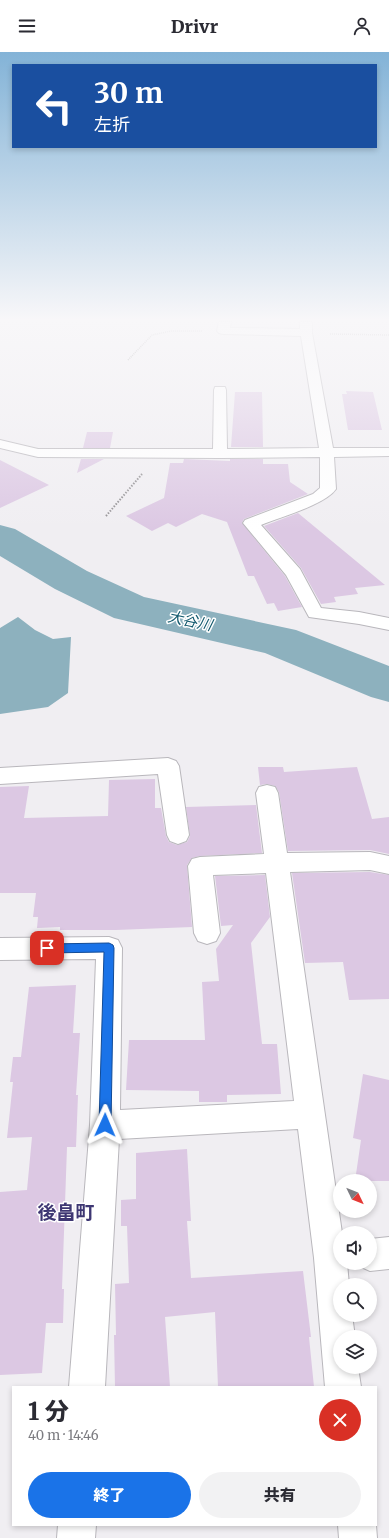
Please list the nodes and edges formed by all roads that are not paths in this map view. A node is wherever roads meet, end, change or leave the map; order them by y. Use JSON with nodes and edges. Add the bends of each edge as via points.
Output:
{"nodes":[{"id":1,"x":220,"y":391,"type":"edge"},
{"id":2,"x":317,"y":391,"type":"edge"},
{"id":3,"x":0,"y":444,"type":"edge"},
{"id":4,"x":389,"y":452,"type":"edge"},
{"id":5,"x":327,"y":453,"type":"junction"},
{"id":6,"x":220,"y":454,"type":"junction"},
{"id":7,"x":389,"y":624,"type":"edge"},
{"id":8,"x":0,"y":776,"type":"edge"},
{"id":9,"x":267,"y":793,"type":"dead end"},
{"id":10,"x":178,"y":835,"type":"dead end"},
{"id":11,"x":276,"y":863,"type":"junction"},
{"id":12,"x":389,"y":865,"type":"edge"},
{"id":13,"x":207,"y":933,"type":"dead end"},
{"id":14,"x":0,"y":949,"type":"edge"},
{"id":15,"x":310,"y":1114,"type":"junction"},
{"id":16,"x":105,"y":1125,"type":"junction"},
{"id":17,"x":333,"y":1246,"type":"edge"},
{"id":18,"x":389,"y":1253,"type":"edge"},
{"id":19,"x":377,"y":1254,"type":"edge"},
{"id":20,"x":336,"y":1270,"type":"edge"},
{"id":21,"x":338,"y":1330,"type":"edge"},
{"id":22,"x":342,"y":1374,"type":"edge"},
{"id":23,"x":87,"y":1386,"type":"edge"},
{"id":24,"x":343,"y":1386,"type":"edge"},
{"id":25,"x":77,"y":1526,"type":"edge"},
{"id":26,"x":357,"y":1526,"type":"edge"},
{"id":27,"x":76,"y":1538,"type":"edge"},
{"id":28,"x":358,"y":1538,"type":"edge"}],
"edges":[{"from":1,"to":6,"type":"street"},
{"from":2,"to":5,"type":"street"},
{"from":3,"to":6,"type":"street","via":[[38,453]]},
{"from":4,"to":5,"type":"street"},
{"from":5,"to":6,"type":"street"},
{"from":5,"to":7,"type":"street","via":[[328,489],[318,497],[251,523],[294,573],[315,613]]},
{"from":8,"to":10,"type":"street","via":[[168,766]]},
{"from":9,"to":11,"type":"street"},
{"from":11,"to":12,"type":"street","via":[[370,861]]},
{"from":11,"to":13,"type":"street","via":[[200,866]]},
{"from":11,"to":15,"type":"street"},
{"from":14,"to":16,"type":"street","via":[[109,948]]},
{"from":15,"to":16,"type":"street"},
{"from":15,"to":17,"type":"street"},
{"from":16,"to":23,"type":"street"},
{"from":18,"to":19,"type":"street"},
{"from":20,"to":21,"type":"street"},
{"from":22,"to":24,"type":"street"},
{"from":25,"to":27,"type":"street"},
{"from":26,"to":28,"type":"street"}]}
